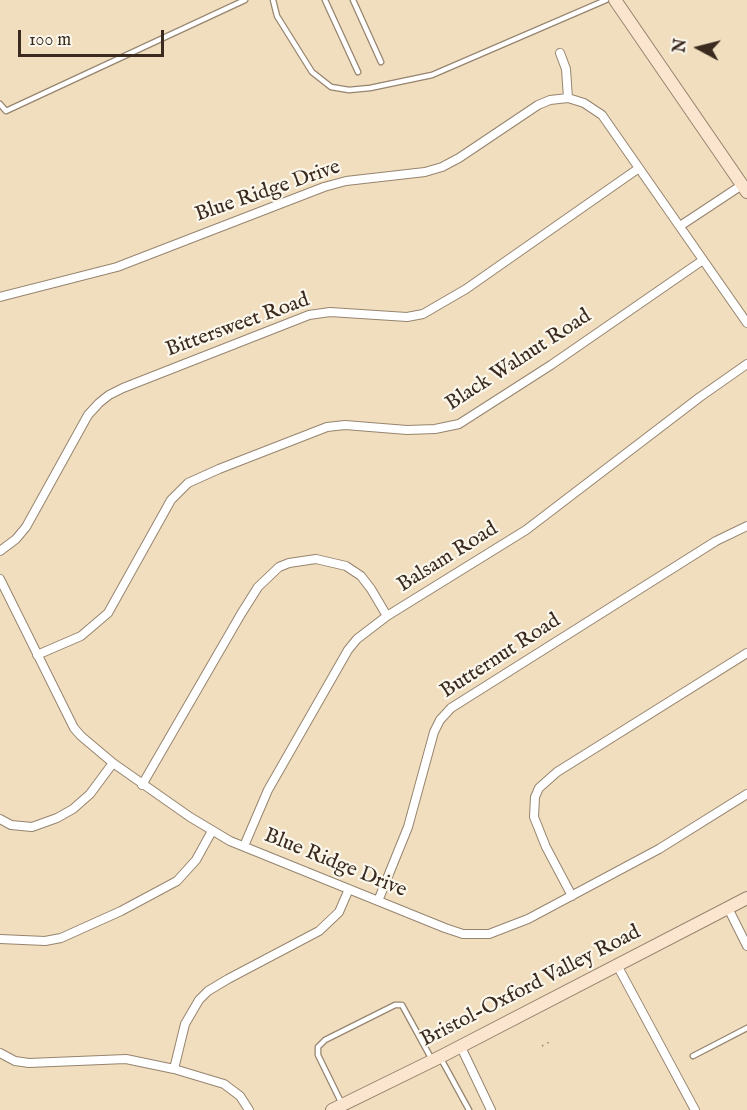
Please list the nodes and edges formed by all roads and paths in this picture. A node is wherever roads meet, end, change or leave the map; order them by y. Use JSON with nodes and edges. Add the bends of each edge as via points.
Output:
{"nodes":[{"id":1,"x":245,"y":0,"type":"edge"},
{"id":2,"x":273,"y":0,"type":"edge"},
{"id":3,"x":325,"y":0,"type":"edge"},
{"id":4,"x":353,"y":0,"type":"edge"},
{"id":5,"x":606,"y":0,"type":"edge"},
{"id":6,"x":615,"y":0,"type":"edge"},
{"id":7,"x":560,"y":53,"type":"dead end"},
{"id":8,"x":381,"y":62,"type":"dead end"},
{"id":9,"x":358,"y":72,"type":"dead end"},
{"id":10,"x":568,"y":98,"type":"junction"},
{"id":11,"x":0,"y":104,"type":"edge"},
{"id":12,"x":639,"y":168,"type":"junction"},
{"id":13,"x":745,"y":188,"type":"edge"},
{"id":14,"x":680,"y":226,"type":"junction"},
{"id":15,"x":703,"y":260,"type":"junction"},
{"id":16,"x":0,"y":297,"type":"edge"},
{"id":17,"x":747,"y":323,"type":"edge"},
{"id":18,"x":747,"y":364,"type":"edge"},
{"id":19,"x":747,"y":526,"type":"edge"},
{"id":20,"x":0,"y":551,"type":"edge"},
{"id":21,"x":0,"y":579,"type":"edge"},
{"id":22,"x":387,"y":616,"type":"junction"},
{"id":23,"x":747,"y":652,"type":"edge"},
{"id":24,"x":37,"y":656,"type":"junction"},
{"id":25,"x":113,"y":763,"type":"junction"},
{"id":26,"x":142,"y":784,"type":"junction"},
{"id":27,"x":747,"y":794,"type":"edge"},
{"id":28,"x":0,"y":819,"type":"edge"},
{"id":29,"x":212,"y":831,"type":"junction"},
{"id":30,"x":244,"y":846,"type":"junction"},
{"id":31,"x":349,"y":889,"type":"junction"},
{"id":32,"x":572,"y":896,"type":"junction"},
{"id":33,"x":747,"y":898,"type":"edge"},
{"id":34,"x":378,"y":901,"type":"junction"},
{"id":35,"x":728,"y":908,"type":"junction"},
{"id":36,"x":0,"y":939,"type":"edge"},
{"id":37,"x":747,"y":946,"type":"edge"},
{"id":38,"x":617,"y":965,"type":"junction"},
{"id":39,"x":747,"y":1028,"type":"edge"},
{"id":40,"x":551,"y":1041,"type":"dead end"},
{"id":41,"x":460,"y":1045,"type":"junction"},
{"id":42,"x":542,"y":1046,"type":"dead end"},
{"id":43,"x":0,"y":1053,"type":"edge"},
{"id":44,"x":693,"y":1056,"type":"dead end"},
{"id":45,"x":436,"y":1059,"type":"junction"},
{"id":46,"x":174,"y":1069,"type":"junction"},
{"id":47,"x":337,"y":1107,"type":"edge"},
{"id":48,"x":249,"y":1110,"type":"edge"},
{"id":49,"x":469,"y":1110,"type":"edge"},
{"id":50,"x":491,"y":1110,"type":"edge"},
{"id":51,"x":695,"y":1110,"type":"edge"}],
"edges":[{"from":1,"to":11,"type":"lane","via":[[6,111]]},
{"from":2,"to":5,"type":"lane","via":[[277,16],[312,72],[331,87],[349,90],[432,75]]},
{"from":3,"to":9,"type":"lane"},
{"from":4,"to":8,"type":"lane"},
{"from":6,"to":13,"type":"main road"},
{"from":7,"to":10,"type":"street","via":[[566,69]]},
{"from":10,"to":12,"type":"street","via":[[602,115]]},
{"from":10,"to":16,"type":"street","name":"Blue Ridge Drive","via":[[538,105],[459,158],[425,172],[324,187],[117,267]]},
{"from":12,"to":14,"type":"street"},
{"from":12,"to":20,"type":"street","name":"Bittersweet Road","via":[[466,289],[423,314],[309,315],[110,395],[88,415],[26,528]]},
{"from":13,"to":14,"type":"street"},
{"from":14,"to":15,"type":"street"},
{"from":15,"to":17,"type":"street"},
{"from":15,"to":24,"type":"street","name":"Black Walnut Road","via":[[459,424],[407,430],[327,427],[188,483],[171,500],[108,613],[81,636]]},
{"from":18,"to":22,"type":"street","name":"Balsam Road","via":[[526,530]]},
{"from":19,"to":34,"type":"street","name":"Butternut Road","via":[[451,708],[434,732],[408,827]]},
{"from":21,"to":24,"type":"street","name":"Blue Ridge Drive"},
{"from":22,"to":26,"type":"street","via":[[361,576],[346,566],[303,559],[279,567],[258,587]]},
{"from":22,"to":30,"type":"street","name":"Balsam Road","via":[[348,650],[268,790]]},
{"from":23,"to":32,"type":"street","via":[[557,772],[539,788],[534,817]]},
{"from":24,"to":25,"type":"street","name":"Blue Ridge Drive","via":[[74,728]]},
{"from":25,"to":26,"type":"street","name":"Blue Ridge Drive"},
{"from":25,"to":28,"type":"street","via":[[90,794],[57,818],[32,828],[10,825]]},
{"from":26,"to":29,"type":"street","name":"Blue Ridge Drive"},
{"from":27,"to":32,"type":"street","name":"Blue Ridge Drive","via":[[659,849]]},
{"from":29,"to":30,"type":"street","name":"Blue Ridge Drive"},
{"from":29,"to":36,"type":"street","via":[[185,874],[121,911],[62,938]]},
{"from":30,"to":31,"type":"street","name":"Blue Ridge Drive"},
{"from":31,"to":34,"type":"street","name":"Blue Ridge Drive"},
{"from":31,"to":46,"type":"street","via":[[339,912],[319,931],[228,979],[198,1000],[185,1024]]},
{"from":32,"to":34,"type":"street","name":"Blue Ridge Drive","via":[[507,928],[477,935],[445,928]]},
{"from":33,"to":35,"type":"main road","name":"Bristol-Oxford Valley Road"},
{"from":35,"to":37,"type":"street"},
{"from":35,"to":38,"type":"main road","name":"Bristol-Oxford Valley Road"},
{"from":38,"to":41,"type":"main road","name":"Bristol-Oxford Valley Road"},
{"from":38,"to":51,"type":"street"},
{"from":39,"to":44,"type":"lane"},
{"from":40,"to":42,"type":"path"},
{"from":41,"to":45,"type":"main road","name":"Bristol-Oxford Valley Road"},
{"from":41,"to":50,"type":"street"},
{"from":43,"to":46,"type":"street","via":[[29,1063],[126,1059]]},
{"from":45,"to":47,"type":"main road","name":"Bristol-Oxford Valley Road"},
{"from":45,"to":47,"type":"lane","via":[[402,1005],[395,1005],[318,1047]]},
{"from":45,"to":49,"type":"lane"},
{"from":46,"to":48,"type":"street","via":[[224,1084],[240,1096]]}]}
